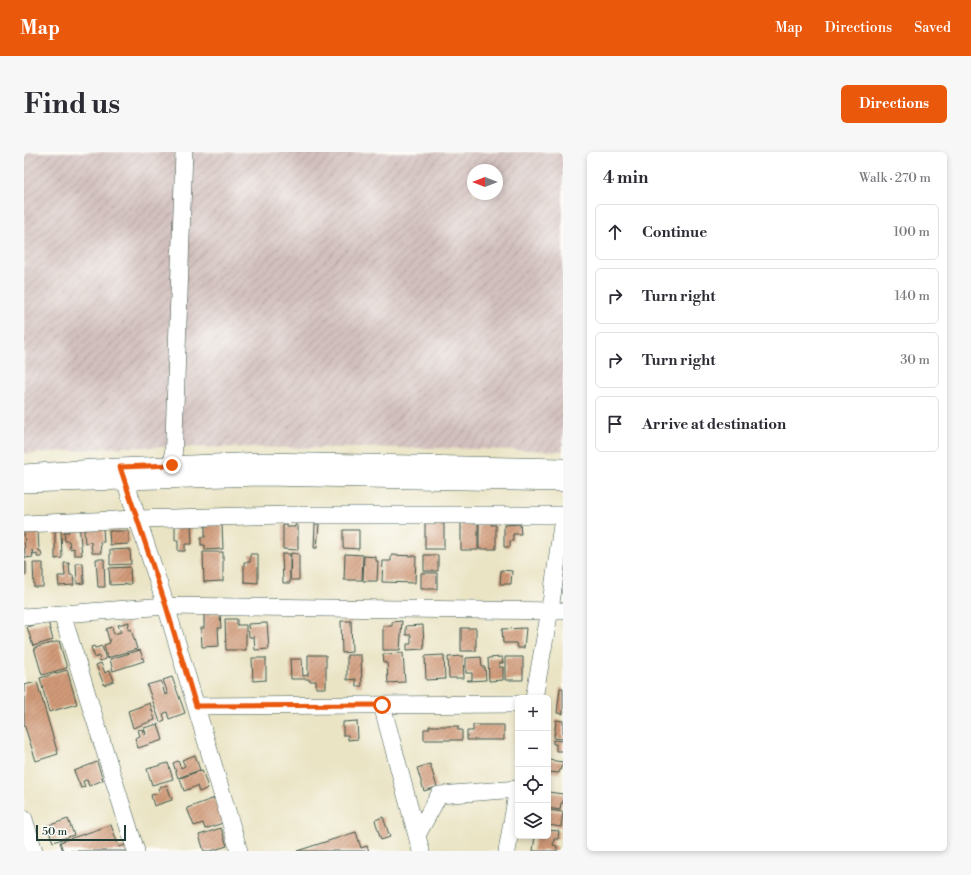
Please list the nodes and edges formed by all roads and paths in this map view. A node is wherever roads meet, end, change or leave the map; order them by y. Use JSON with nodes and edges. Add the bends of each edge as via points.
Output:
{"nodes":[{"id":1,"x":184,"y":152,"type":"edge"},
{"id":2,"x":172,"y":465,"type":"junction"},
{"id":3,"x":563,"y":467,"type":"edge"},
{"id":4,"x":24,"y":473,"type":"edge"},
{"id":5,"x":123,"y":474,"type":"junction"},
{"id":6,"x":563,"y":483,"type":"edge"},
{"id":7,"x":24,"y":484,"type":"edge"},
{"id":8,"x":563,"y":516,"type":"edge"},
{"id":9,"x":137,"y":519,"type":"junction"},
{"id":10,"x":24,"y":524,"type":"edge"},
{"id":11,"x":166,"y":606,"type":"junction"},
{"id":12,"x":556,"y":610,"type":"edge"},
{"id":13,"x":62,"y":614,"type":"junction"},
{"id":14,"x":24,"y":617,"type":"edge"},
{"id":15,"x":535,"y":695,"type":"edge"},
{"id":16,"x":515,"y":704,"type":"edge"},
{"id":17,"x":382,"y":705,"type":"junction"},
{"id":18,"x":196,"y":706,"type":"junction"},
{"id":19,"x":515,"y":789,"type":"edge"},
{"id":20,"x":516,"y":803,"type":"edge"},
{"id":21,"x":24,"y":819,"type":"edge"},
{"id":22,"x":417,"y":835,"type":"junction"},
{"id":23,"x":34,"y":851,"type":"edge"},
{"id":24,"x":136,"y":851,"type":"edge"},
{"id":25,"x":239,"y":851,"type":"edge"},
{"id":26,"x":421,"y":851,"type":"edge"},
{"id":27,"x":507,"y":851,"type":"edge"}],
"edges":[{"from":1,"to":2,"type":"street"},
{"from":2,"to":3,"type":"street","via":[[263,461]]},
{"from":2,"to":5,"type":"street"},
{"from":4,"to":5,"type":"street"},
{"from":5,"to":6,"type":"street"},
{"from":5,"to":7,"type":"street"},
{"from":5,"to":9,"type":"street"},
{"from":8,"to":9,"type":"street","via":[[284,515]]},
{"from":8,"to":12,"type":"street"},
{"from":9,"to":10,"type":"street"},
{"from":9,"to":11,"type":"street"},
{"from":11,"to":12,"type":"street"},
{"from":11,"to":13,"type":"street"},
{"from":11,"to":18,"type":"street"},
{"from":12,"to":15,"type":"street"},
{"from":13,"to":14,"type":"street"},
{"from":13,"to":24,"type":"street"},
{"from":16,"to":17,"type":"street"},
{"from":17,"to":18,"type":"street"},
{"from":17,"to":22,"type":"street"},
{"from":18,"to":25,"type":"street"},
{"from":19,"to":22,"type":"street","via":[[439,795]]},
{"from":20,"to":27,"type":"street"},
{"from":21,"to":23,"type":"street"},
{"from":22,"to":26,"type":"street"}]}
